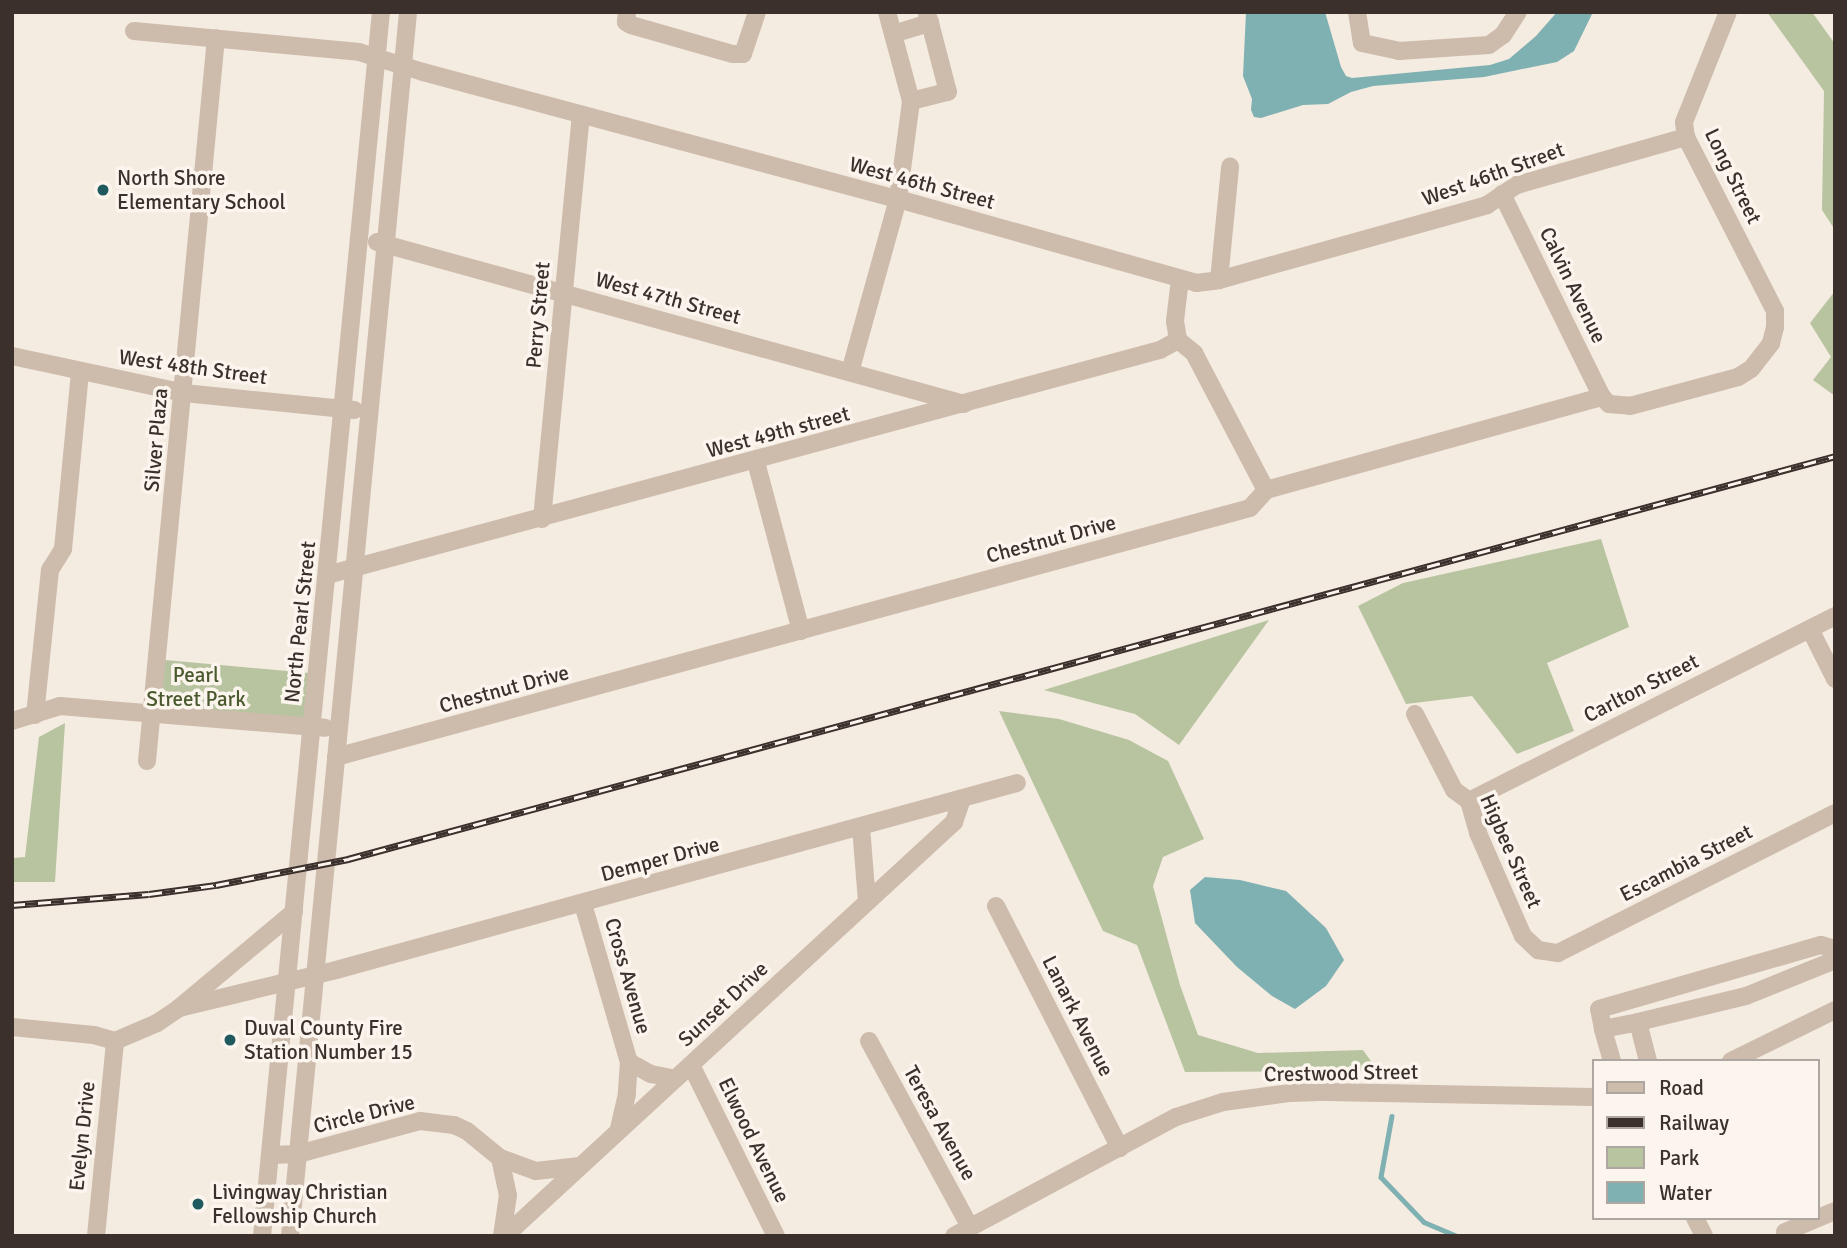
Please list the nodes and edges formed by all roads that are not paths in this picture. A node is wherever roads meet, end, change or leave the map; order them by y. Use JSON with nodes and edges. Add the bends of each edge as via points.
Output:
{"nodes":[{"id":1,"x":381,"y":12,"type":"edge"},
{"id":2,"x":408,"y":12,"type":"edge"},
{"id":3,"x":627,"y":12,"type":"edge"},
{"id":4,"x":757,"y":12,"type":"edge"},
{"id":5,"x":887,"y":12,"type":"edge"},
{"id":6,"x":1357,"y":12,"type":"edge"},
{"id":7,"x":1518,"y":12,"type":"edge"},
{"id":8,"x":1728,"y":12,"type":"edge"},
{"id":9,"x":928,"y":17,"type":"edge"},
{"id":10,"x":134,"y":31,"type":"dead end"},
{"id":11,"x":893,"y":34,"type":"junction"},
{"id":12,"x":216,"y":38,"type":"junction"},
{"id":13,"x":377,"y":58,"type":"junction"},
{"id":14,"x":403,"y":66,"type":"junction"},
{"id":15,"x":911,"y":100,"type":"junction"},
{"id":16,"x":581,"y":116,"type":"junction"},
{"id":17,"x":1686,"y":137,"type":"junction"},
{"id":18,"x":1230,"y":167,"type":"dead end"},
{"id":19,"x":1502,"y":194,"type":"junction"},
{"id":20,"x":898,"y":199,"type":"junction"},
{"id":21,"x":360,"y":238,"type":"junction"},
{"id":22,"x":386,"y":245,"type":"junction"},
{"id":23,"x":1180,"y":279,"type":"junction"},
{"id":24,"x":1219,"y":280,"type":"junction"},
{"id":25,"x":563,"y":293,"type":"junction"},
{"id":26,"x":1178,"y":340,"type":"junction"},
{"id":27,"x":12,"y":356,"type":"edge"},
{"id":28,"x":1762,"y":356,"type":"joint"},
{"id":29,"x":80,"y":372,"type":"junction"},
{"id":30,"x":850,"y":372,"type":"junction"},
{"id":31,"x":184,"y":393,"type":"junction"},
{"id":32,"x":1602,"y":397,"type":"junction"},
{"id":33,"x":964,"y":404,"type":"junction"},
{"id":34,"x":344,"y":409,"type":"junction"},
{"id":35,"x":369,"y":412,"type":"junction"},
{"id":36,"x":756,"y":461,"type":"junction"},
{"id":37,"x":1266,"y":490,"type":"junction"},
{"id":38,"x":542,"y":519,"type":"junction"},
{"id":39,"x":354,"y":570,"type":"junction"},
{"id":40,"x":327,"y":575,"type":"junction"},
{"id":41,"x":1835,"y":616,"type":"edge"},
{"id":42,"x":1810,"y":629,"type":"junction"},
{"id":43,"x":801,"y":631,"type":"junction"},
{"id":44,"x":1835,"y":679,"type":"edge"},
{"id":45,"x":1415,"y":714,"type":"dead end"},
{"id":46,"x":35,"y":715,"type":"junction"},
{"id":47,"x":152,"y":715,"type":"junction"},
{"id":48,"x":12,"y":721,"type":"edge"},
{"id":49,"x":313,"y":726,"type":"junction"},
{"id":50,"x":339,"y":729,"type":"junction"},
{"id":51,"x":336,"y":757,"type":"junction"},
{"id":52,"x":147,"y":761,"type":"dead end"},
{"id":53,"x":1017,"y":783,"type":"dead end"},
{"id":54,"x":962,"y":799,"type":"junction"},
{"id":55,"x":1469,"y":801,"type":"junction"},
{"id":56,"x":1835,"y":813,"type":"edge"},
{"id":57,"x":861,"y":827,"type":"junction"},
{"id":58,"x":867,"y":902,"type":"junction"},
{"id":59,"x":583,"y":904,"type":"junction"},
{"id":60,"x":996,"y":906,"type":"dead end"},
{"id":61,"x":294,"y":912,"type":"junction"},
{"id":62,"x":1835,"y":949,"type":"edge"},
{"id":63,"x":1558,"y":953,"type":"joint"},
{"id":64,"x":1835,"y":960,"type":"edge"},
{"id":65,"x":315,"y":974,"type":"junction"},
{"id":66,"x":287,"y":980,"type":"junction"},
{"id":67,"x":179,"y":1008,"type":"junction"},
{"id":68,"x":1835,"y":1010,"type":"edge"},
{"id":69,"x":1639,"y":1022,"type":"junction"},
{"id":70,"x":12,"y":1027,"type":"edge"},
{"id":71,"x":1603,"y":1029,"type":"junction"},
{"id":72,"x":115,"y":1041,"type":"junction"},
{"id":73,"x":869,"y":1041,"type":"dead end"},
{"id":74,"x":1611,"y":1059,"type":"edge"},
{"id":75,"x":1648,"y":1059,"type":"edge"},
{"id":76,"x":1735,"y":1059,"type":"edge"},
{"id":77,"x":629,"y":1062,"type":"junction"},
{"id":78,"x":691,"y":1065,"type":"junction"},
{"id":79,"x":676,"y":1079,"type":"junction"},
{"id":80,"x":1591,"y":1097,"type":"edge"},
{"id":81,"x":619,"y":1130,"type":"junction"},
{"id":82,"x":1120,"y":1148,"type":"junction"},
{"id":83,"x":298,"y":1154,"type":"junction"},
{"id":84,"x":270,"y":1155,"type":"junction"},
{"id":85,"x":500,"y":1158,"type":"junction"},
{"id":86,"x":580,"y":1166,"type":"junction"},
{"id":87,"x":1696,"y":1220,"type":"edge"},
{"id":88,"x":1811,"y":1220,"type":"edge"},
{"id":89,"x":1785,"y":1230,"type":"edge"},
{"id":90,"x":962,"y":1231,"type":"edge"},
{"id":91,"x":96,"y":1236,"type":"edge"},
{"id":92,"x":262,"y":1236,"type":"edge"},
{"id":93,"x":290,"y":1236,"type":"edge"},
{"id":94,"x":504,"y":1236,"type":"edge"},
{"id":95,"x":776,"y":1236,"type":"edge"},
{"id":96,"x":1704,"y":1236,"type":"edge"}],
"edges":[{"from":1,"to":13,"type":"street","name":"North Pearl Street"},
{"from":2,"to":14,"type":"street"},
{"from":3,"to":4,"type":"street","via":[[625,22],[631,26],[743,54]]},
{"from":5,"to":11,"type":"street"},
{"from":6,"to":7,"type":"street","via":[[1362,43],[1399,51],[1489,45],[1503,35]]},
{"from":8,"to":17,"type":"street","name":"Long Street","via":[[1684,122]]},
{"from":9,"to":11,"type":"street"},
{"from":9,"to":15,"type":"street","via":[[948,92]]},
{"from":10,"to":12,"type":"street","name":"West 46th Street"},
{"from":11,"to":15,"type":"street"},
{"from":12,"to":13,"type":"street","name":"West 46th Street","via":[[359,51]]},
{"from":12,"to":31,"type":"street","name":"Silver Plaza"},
{"from":13,"to":14,"type":"street","name":"West 46th Street"},
{"from":13,"to":21,"type":"street","name":"North Pearl Street"},
{"from":14,"to":16,"type":"street","name":"West 46th Street"},
{"from":14,"to":22,"type":"street"},
{"from":15,"to":20,"type":"street"},
{"from":16,"to":20,"type":"street","name":"West 46th Street"},
{"from":16,"to":25,"type":"street","name":"Perry Street"},
{"from":17,"to":19,"type":"street","name":"West 46th Street","via":[[1517,185]]},
{"from":17,"to":28,"type":"street","name":"Long Street","via":[[1775,311],[1773,335]]},
{"from":18,"to":24,"type":"street"},
{"from":19,"to":24,"type":"street","name":"West 46th Street","via":[[1487,205]]},
{"from":19,"to":32,"type":"street","name":"Calvin Avenue"},
{"from":20,"to":23,"type":"street","name":"West 46th Street"},
{"from":20,"to":30,"type":"street"},
{"from":21,"to":22,"type":"street","name":"West 47th Street"},
{"from":21,"to":34,"type":"street","name":"North Pearl Street"},
{"from":22,"to":25,"type":"street","name":"West 47th Street"},
{"from":22,"to":35,"type":"street"},
{"from":23,"to":24,"type":"street","name":"West 46th Street","via":[[1196,283]]},
{"from":23,"to":26,"type":"street","via":[[1175,321]]},
{"from":25,"to":30,"type":"street","name":"West 47th Street"},
{"from":25,"to":38,"type":"street","name":"Perry Street"},
{"from":26,"to":33,"type":"street","name":"West 49th street"},
{"from":26,"to":37,"type":"street","via":[[1194,353]]},
{"from":27,"to":29,"type":"street","name":"West 48th Street"},
{"from":28,"to":32,"type":"street","name":"Chestnut Drive","via":[[1738,377],[1630,406],[1609,404]]},
{"from":29,"to":31,"type":"street","name":"West 48th Street"},
{"from":29,"to":46,"type":"street","via":[[64,549],[50,570]]},
{"from":30,"to":33,"type":"street","name":"West 47th Street"},
{"from":31,"to":34,"type":"street","name":"West 48th Street"},
{"from":31,"to":47,"type":"street","name":"Silver Plaza"},
{"from":32,"to":37,"type":"street","name":"Chestnut Drive"},
{"from":33,"to":36,"type":"street","name":"West 49th street"},
{"from":34,"to":35,"type":"street","name":"West 48th Street"},
{"from":34,"to":40,"type":"street","name":"North Pearl Street"},
{"from":35,"to":39,"type":"street"},
{"from":36,"to":38,"type":"street","name":"West 49th street"},
{"from":36,"to":43,"type":"street"},
{"from":37,"to":43,"type":"street","name":"Chestnut Drive","via":[[1250,508]]},
{"from":38,"to":39,"type":"street","name":"West 49th street"},
{"from":39,"to":40,"type":"street","name":"West 49th street"},
{"from":39,"to":50,"type":"street"},
{"from":40,"to":49,"type":"street","name":"North Pearl Street"},
{"from":41,"to":42,"type":"street","name":"Carlton Street"},
{"from":42,"to":44,"type":"street"},
{"from":42,"to":55,"type":"street","name":"Carlton Street"},
{"from":43,"to":51,"type":"street","name":"Chestnut Drive"},
{"from":45,"to":55,"type":"street","name":"Higbee Street","via":[[1454,790]]},
{"from":46,"to":47,"type":"street","via":[[60,706]]},
{"from":46,"to":48,"type":"street"},
{"from":47,"to":49,"type":"street"},
{"from":47,"to":52,"type":"street","name":"Silver Plaza"},
{"from":49,"to":50,"type":"street"},
{"from":49,"to":61,"type":"street","name":"North Pearl Street"},
{"from":50,"to":51,"type":"street"},
{"from":51,"to":65,"type":"street"},
{"from":53,"to":54,"type":"street","name":"Demper Drive"},
{"from":54,"to":57,"type":"street","name":"Demper Drive"},
{"from":54,"to":58,"type":"street","name":"Sunset Drive","via":[[954,822]]},
{"from":55,"to":63,"type":"street","name":"Higbee Street","via":[[1522,936],[1538,950]]},
{"from":56,"to":63,"type":"street","name":"Escambia Street"},
{"from":57,"to":58,"type":"street"},
{"from":57,"to":59,"type":"street","name":"Demper Drive"},
{"from":58,"to":78,"type":"street","name":"Sunset Drive"},
{"from":59,"to":65,"type":"street","name":"Demper Drive"},
{"from":59,"to":77,"type":"street","name":"Cross Avenue"},
{"from":60,"to":82,"type":"street","name":"Lanark Avenue"},
{"from":61,"to":66,"type":"street","name":"North Pearl Street"},
{"from":61,"to":67,"type":"street"},
{"from":62,"to":71,"type":"street","via":[[1821,945],[1599,1009]]},
{"from":64,"to":69,"type":"street","via":[[1746,996]]},
{"from":65,"to":66,"type":"street","name":"Demper Drive"},
{"from":65,"to":83,"type":"street"},
{"from":66,"to":67,"type":"street","name":"Demper Drive"},
{"from":66,"to":84,"type":"street","name":"North Pearl Street"},
{"from":67,"to":72,"type":"street","via":[[158,1023]]},
{"from":68,"to":76,"type":"street"},
{"from":69,"to":71,"type":"street"},
{"from":69,"to":75,"type":"street"},
{"from":70,"to":72,"type":"street"},
{"from":71,"to":74,"type":"street"},
{"from":72,"to":91,"type":"street","name":"Evelyn Drive"},
{"from":73,"to":90,"type":"street","name":"Teresa Avenue"},
{"from":77,"to":79,"type":"street","name":"Cross Avenue","via":[[651,1074]]},
{"from":77,"to":81,"type":"street","name":"Cross Avenue"},
{"from":78,"to":79,"type":"street","name":"Sunset Drive"},
{"from":78,"to":95,"type":"street","name":"Elwood Avenue"},
{"from":79,"to":81,"type":"street","name":"Sunset Drive"},
{"from":80,"to":82,"type":"street","name":"Crestwood Street","via":[[1290,1093],[1223,1102],[1176,1117]]},
{"from":81,"to":86,"type":"street","name":"Sunset Drive"},
{"from":82,"to":90,"type":"street","name":"Crestwood Street"},
{"from":83,"to":84,"type":"street","name":"Circle Drive"},
{"from":83,"to":85,"type":"street","name":"Circle Drive","via":[[420,1121],[438,1121],[467,1131]]},
{"from":83,"to":93,"type":"street"},
{"from":84,"to":92,"type":"street","name":"North Pearl Street"},
{"from":85,"to":86,"type":"street","name":"Circle Drive","via":[[536,1171]]},
{"from":85,"to":94,"type":"street","via":[[508,1195]]},
{"from":86,"to":94,"type":"street","name":"Sunset Drive"},
{"from":87,"to":96,"type":"street"},
{"from":88,"to":89,"type":"street"}]}
